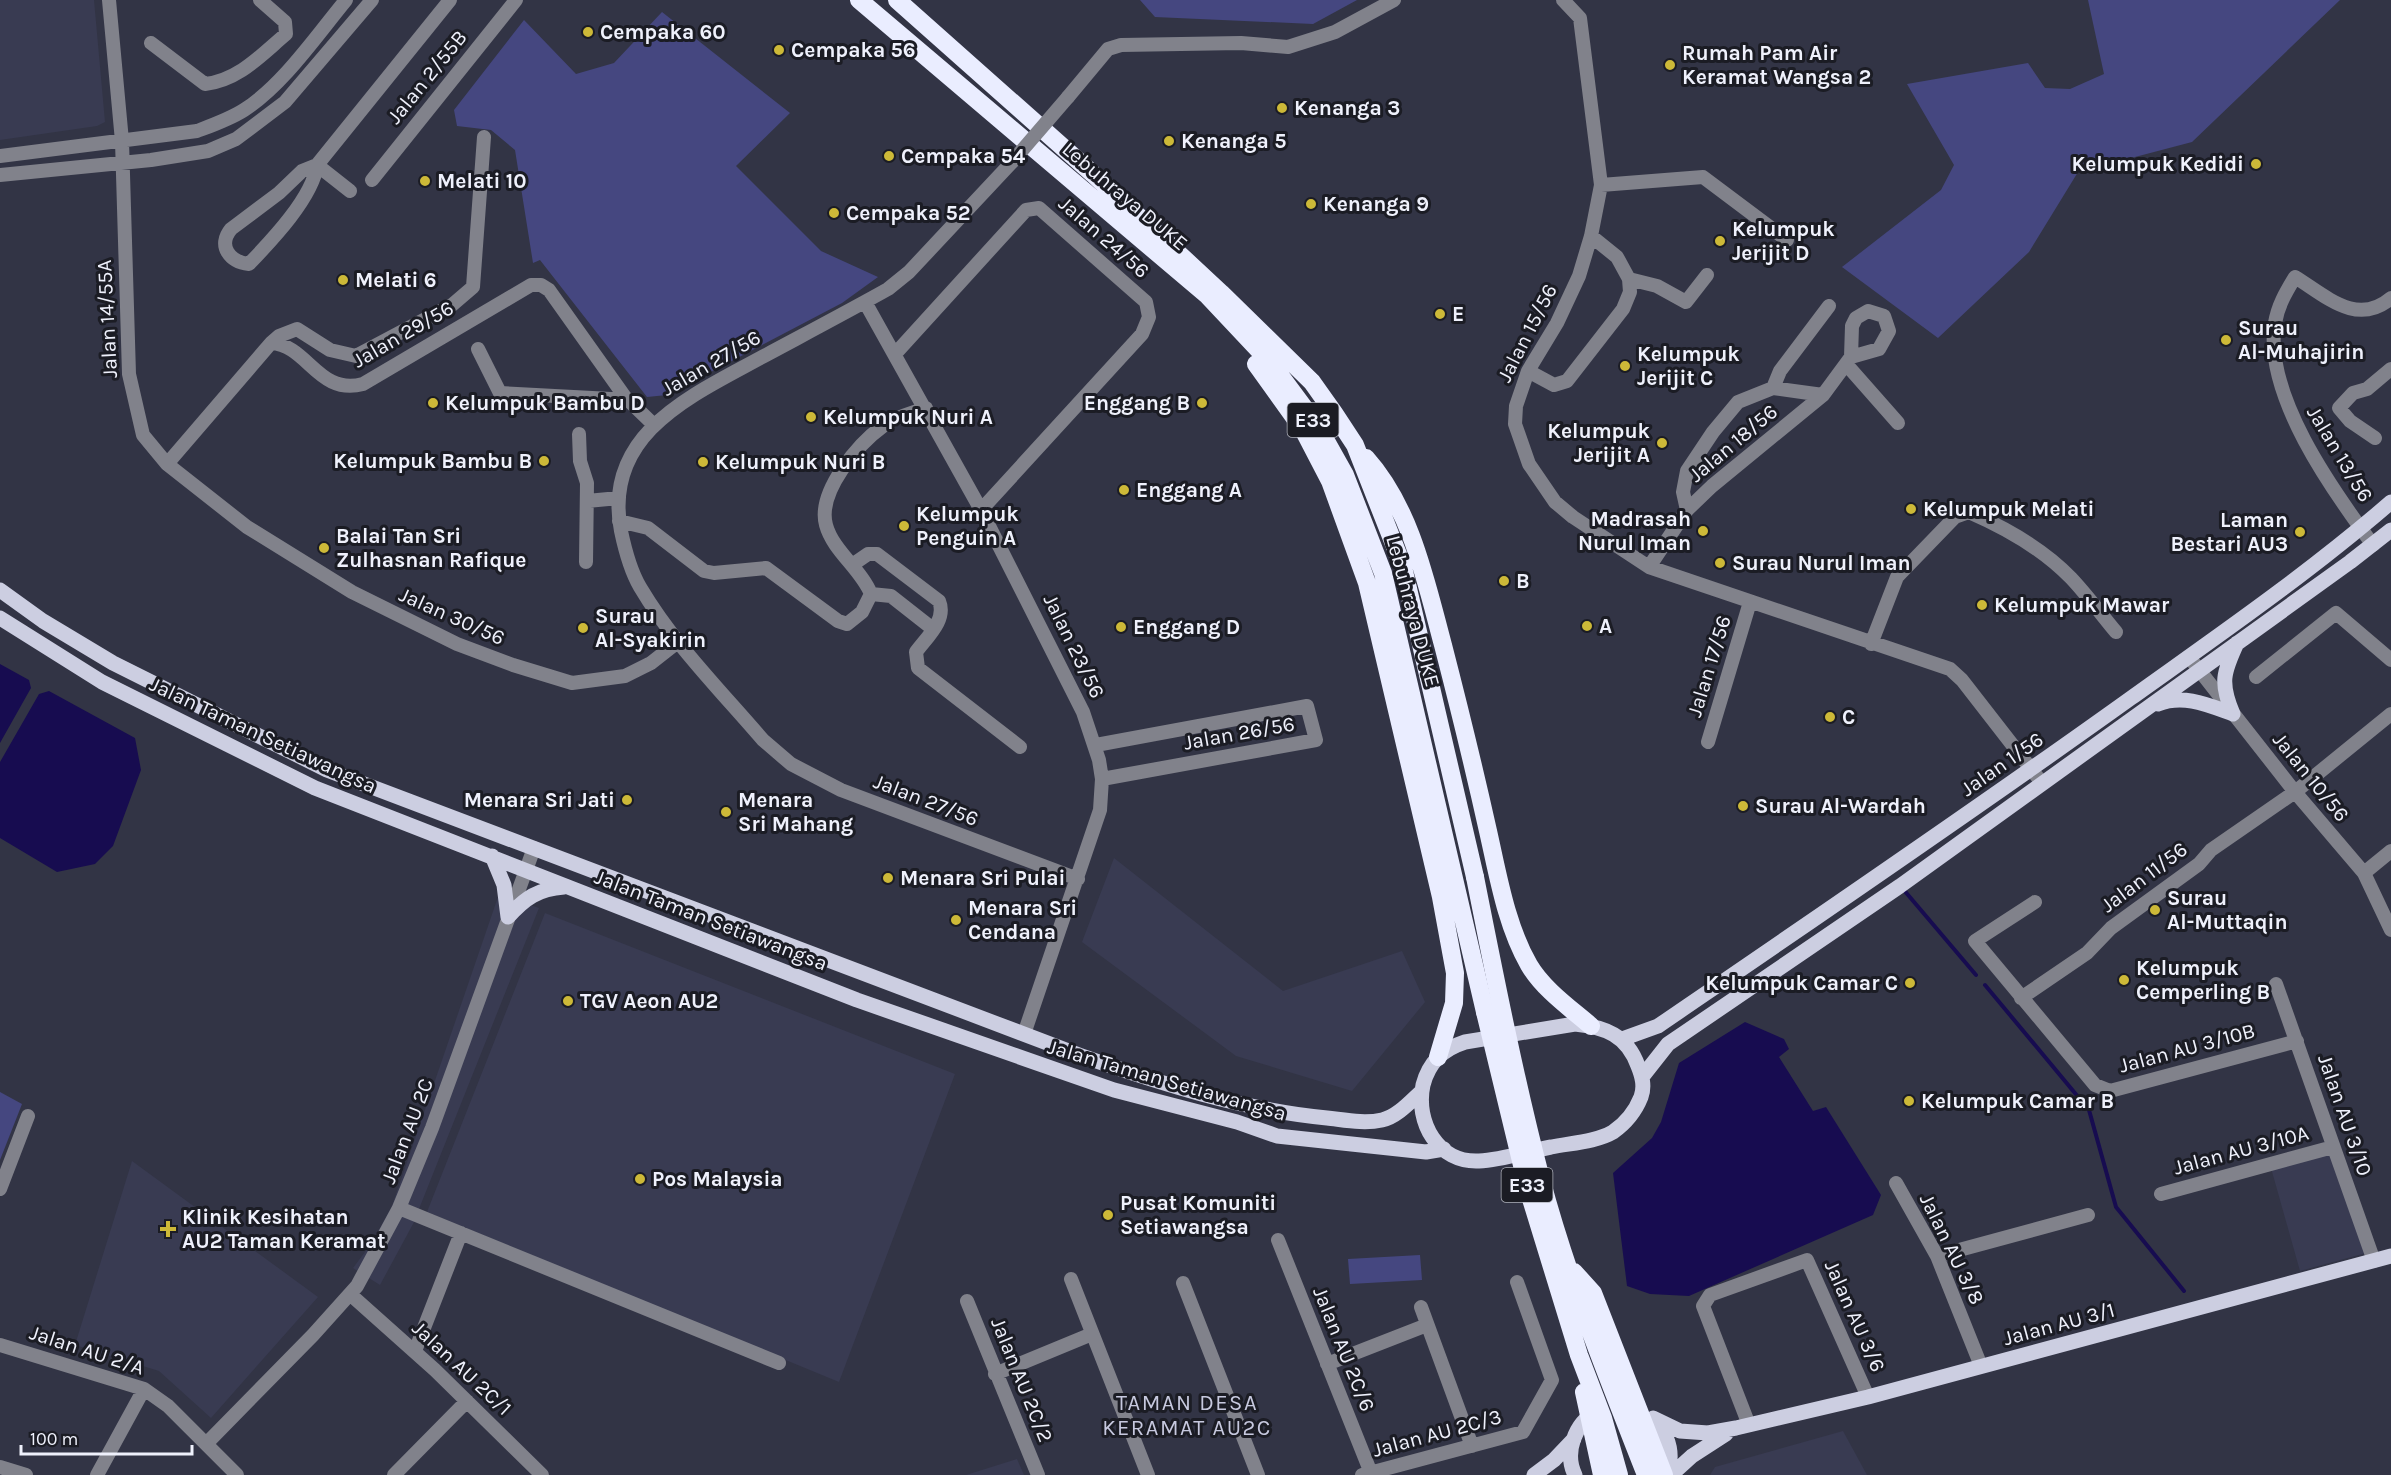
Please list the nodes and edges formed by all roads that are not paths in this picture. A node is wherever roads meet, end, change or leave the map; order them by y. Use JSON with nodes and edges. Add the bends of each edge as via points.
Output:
{"nodes":[{"id":1,"x":109,"y":0,"type":"edge"},
{"id":2,"x":260,"y":0,"type":"edge"},
{"id":3,"x":346,"y":0,"type":"edge"},
{"id":4,"x":372,"y":0,"type":"edge"},
{"id":5,"x":450,"y":0,"type":"edge"},
{"id":6,"x":516,"y":0,"type":"edge"},
{"id":7,"x":859,"y":0,"type":"edge"},
{"id":8,"x":897,"y":0,"type":"edge"},
{"id":9,"x":1394,"y":0,"type":"edge"},
{"id":10,"x":1563,"y":0,"type":"edge"},
{"id":11,"x":151,"y":44,"type":"dead end"},
{"id":12,"x":484,"y":137,"type":"dead end"},
{"id":13,"x":122,"y":141,"type":"junction"},
{"id":14,"x":0,"y":156,"type":"edge"},
{"id":15,"x":123,"y":163,"type":"junction"},
{"id":16,"x":317,"y":165,"type":"junction"},
{"id":17,"x":0,"y":175,"type":"edge"},
{"id":18,"x":372,"y":180,"type":"dead end"},
{"id":19,"x":1600,"y":184,"type":"junction"},
{"id":20,"x":350,"y":191,"type":"dead end"},
{"id":21,"x":1591,"y":236,"type":"junction"},
{"id":22,"x":1787,"y":240,"type":"dead end"},
{"id":23,"x":1707,"y":275,"type":"dead end"},
{"id":24,"x":1629,"y":279,"type":"junction"},
{"id":25,"x":1208,"y":296,"type":"junction"},
{"id":26,"x":2391,"y":298,"type":"edge"},
{"id":27,"x":865,"y":302,"type":"junction"},
{"id":28,"x":1829,"y":306,"type":"dead end"},
{"id":29,"x":271,"y":343,"type":"junction"},
{"id":30,"x":478,"y":349,"type":"dead end"},
{"id":31,"x":896,"y":354,"type":"junction"},
{"id":32,"x":2391,"y":369,"type":"edge"},
{"id":33,"x":1528,"y":371,"type":"junction"},
{"id":34,"x":1773,"y":388,"type":"junction"},
{"id":35,"x":1823,"y":395,"type":"junction"},
{"id":36,"x":625,"y":397,"type":"junction"},
{"id":37,"x":926,"y":408,"type":"junction"},
{"id":38,"x":1898,"y":423,"type":"dead end"},
{"id":39,"x":654,"y":425,"type":"junction"},
{"id":40,"x":579,"y":434,"type":"dead end"},
{"id":41,"x":2375,"y":438,"type":"dead end"},
{"id":42,"x":1355,"y":445,"type":"junction"},
{"id":43,"x":167,"y":464,"type":"junction"},
{"id":44,"x":619,"y":498,"type":"junction"},
{"id":45,"x":587,"y":501,"type":"junction"},
{"id":46,"x":2391,"y":502,"type":"edge"},
{"id":47,"x":981,"y":510,"type":"junction"},
{"id":48,"x":1687,"y":510,"type":"junction"},
{"id":49,"x":619,"y":521,"type":"junction"},
{"id":50,"x":2361,"y":528,"type":"junction"},
{"id":51,"x":2391,"y":530,"type":"edge"},
{"id":52,"x":2373,"y":545,"type":"junction"},
{"id":53,"x":586,"y":562,"type":"dead end"},
{"id":54,"x":852,"y":565,"type":"junction"},
{"id":55,"x":1649,"y":567,"type":"junction"},
{"id":56,"x":0,"y":590,"type":"edge"},
{"id":57,"x":871,"y":594,"type":"junction"},
{"id":58,"x":1750,"y":602,"type":"junction"},
{"id":59,"x":0,"y":618,"type":"edge"},
{"id":60,"x":933,"y":628,"type":"junction"},
{"id":61,"x":2116,"y":632,"type":"dead end"},
{"id":62,"x":679,"y":641,"type":"junction"},
{"id":63,"x":2238,"y":641,"type":"junction"},
{"id":64,"x":1871,"y":644,"type":"junction"},
{"id":65,"x":2189,"y":657,"type":"junction"},
{"id":66,"x":2391,"y":660,"type":"edge"},
{"id":67,"x":2200,"y":671,"type":"junction"},
{"id":68,"x":2256,"y":677,"type":"dead end"},
{"id":69,"x":2145,"y":709,"type":"junction"},
{"id":70,"x":2233,"y":714,"type":"junction"},
{"id":71,"x":2391,"y":714,"type":"edge"},
{"id":72,"x":1708,"y":742,"type":"dead end"},
{"id":73,"x":1096,"y":745,"type":"junction"},
{"id":74,"x":1020,"y":747,"type":"dead end"},
{"id":75,"x":2032,"y":769,"type":"junction"},
{"id":76,"x":1102,"y":779,"type":"junction"},
{"id":77,"x":2042,"y":783,"type":"junction"},
{"id":78,"x":2295,"y":792,"type":"junction"},
{"id":79,"x":534,"y":848,"type":"junction"},
{"id":80,"x":2391,"y":852,"type":"edge"},
{"id":81,"x":492,"y":856,"type":"junction"},
{"id":82,"x":525,"y":871,"type":"junction"},
{"id":83,"x":2364,"y":873,"type":"junction"},
{"id":84,"x":1078,"y":879,"type":"junction"},
{"id":85,"x":569,"y":887,"type":"junction"},
{"id":86,"x":2035,"y":902,"type":"dead end"},
{"id":87,"x":508,"y":917,"type":"junction"},
{"id":88,"x":2391,"y":930,"type":"edge"},
{"id":89,"x":2276,"y":984,"type":"dead end"},
{"id":90,"x":2021,"y":998,"type":"junction"},
{"id":91,"x":1591,"y":1026,"type":"junction"},
{"id":92,"x":1024,"y":1034,"type":"junction"},
{"id":93,"x":1622,"y":1039,"type":"junction"},
{"id":94,"x":2297,"y":1041,"type":"junction"},
{"id":95,"x":1438,"y":1057,"type":"junction"},
{"id":96,"x":1642,"y":1077,"type":"junction"},
{"id":97,"x":1422,"y":1091,"type":"junction"},
{"id":98,"x":28,"y":1116,"type":"dead end"},
{"id":99,"x":2333,"y":1147,"type":"junction"},
{"id":100,"x":1444,"y":1149,"type":"junction"},
{"id":101,"x":1896,"y":1183,"type":"dead end"},
{"id":102,"x":0,"y":1189,"type":"edge"},
{"id":103,"x":2161,"y":1194,"type":"dead end"},
{"id":104,"x":399,"y":1208,"type":"junction"},
{"id":105,"x":2088,"y":1215,"type":"dead end"},
{"id":106,"x":461,"y":1233,"type":"junction"},
{"id":107,"x":1278,"y":1240,"type":"dead end"},
{"id":108,"x":1937,"y":1256,"type":"junction"},
{"id":109,"x":2391,"y":1256,"type":"edge"},
{"id":110,"x":2374,"y":1261,"type":"junction"},
{"id":111,"x":1569,"y":1267,"type":"junction"},
{"id":112,"x":1071,"y":1279,"type":"dead end"},
{"id":113,"x":1517,"y":1282,"type":"dead end"},
{"id":114,"x":1183,"y":1283,"type":"dead end"},
{"id":115,"x":351,"y":1295,"type":"junction"},
{"id":116,"x":967,"y":1301,"type":"dead end"},
{"id":117,"x":1421,"y":1307,"type":"dead end"},
{"id":118,"x":1427,"y":1325,"type":"junction"},
{"id":119,"x":1092,"y":1334,"type":"junction"},
{"id":120,"x":0,"y":1345,"type":"edge"},
{"id":121,"x":415,"y":1351,"type":"junction"},
{"id":122,"x":1579,"y":1355,"type":"junction"},
{"id":123,"x":779,"y":1362,"type":"dead end"},
{"id":124,"x":1327,"y":1364,"type":"junction"},
{"id":125,"x":1981,"y":1366,"type":"junction"},
{"id":126,"x":996,"y":1374,"type":"junction"},
{"id":127,"x":144,"y":1389,"type":"junction"},
{"id":128,"x":1868,"y":1397,"type":"junction"},
{"id":129,"x":467,"y":1401,"type":"junction"},
{"id":130,"x":1653,"y":1418,"type":"junction"},
{"id":131,"x":1743,"y":1426,"type":"junction"},
{"id":132,"x":1574,"y":1439,"type":"junction"},
{"id":133,"x":206,"y":1444,"type":"junction"},
{"id":134,"x":1472,"y":1446,"type":"junction"},
{"id":135,"x":0,"y":1467,"type":"edge"},
{"id":136,"x":1367,"y":1474,"type":"edge"},
{"id":137,"x":26,"y":1475,"type":"edge"},
{"id":138,"x":97,"y":1475,"type":"edge"},
{"id":139,"x":237,"y":1475,"type":"edge"},
{"id":140,"x":394,"y":1475,"type":"edge"},
{"id":141,"x":542,"y":1475,"type":"edge"},
{"id":142,"x":1038,"y":1475,"type":"edge"},
{"id":143,"x":1148,"y":1475,"type":"edge"},
{"id":144,"x":1258,"y":1475,"type":"edge"},
{"id":145,"x":1534,"y":1475,"type":"edge"},
{"id":146,"x":1575,"y":1475,"type":"edge"},
{"id":147,"x":1602,"y":1475,"type":"edge"},
{"id":148,"x":1619,"y":1475,"type":"edge"},
{"id":149,"x":1646,"y":1475,"type":"edge"},
{"id":150,"x":1667,"y":1475,"type":"edge"}],
"edges":[{"from":1,"to":13,"type":"street","name":"Jalan 14/55A"},
{"from":2,"to":11,"type":"street","via":[[285,22],[286,34],[241,72],[220,82],[205,84]]},
{"from":3,"to":13,"type":"street","via":[[270,88],[245,110],[197,131]]},
{"from":4,"to":15,"type":"street","via":[[285,102],[236,139],[208,151]]},
{"from":5,"to":16,"type":"street","name":"Jalan 2/55B"},
{"from":6,"to":18,"type":"street","name":"Jalan 2/55B"},
{"from":7,"to":25,"type":"highway","name":"Lebuhraya DUKE","number":"E33"},
{"from":8,"to":42,"type":"highway","name":"Lebuhraya DUKE","number":"E33","via":[[1221,293],[1312,382]]},
{"from":9,"to":27,"type":"street","name":"Jalan 27/56","bridge":true,"via":[[1335,32],[1288,47],[1241,43],[1121,45],[1108,49],[1012,162],[909,272]]},
{"from":10,"to":19,"type":"street","name":"Jalan 15/56","via":[[1580,18]]},
{"from":12,"to":29,"type":"street","via":[[473,287],[452,305],[356,356],[330,350],[297,330]]},
{"from":13,"to":14,"type":"street"},
{"from":13,"to":15,"type":"street","name":"Jalan 14/55A"},
{"from":15,"to":17,"type":"street"},
{"from":15,"to":43,"type":"street","name":"Jalan 14/55A","via":[[129,374],[143,435]]},
{"from":16,"to":16,"type":"street","name":"Jalan 2/55B","via":[[302,171],[231,229],[225,237],[225,249],[232,258],[249,264],[259,254],[315,180]]},
{"from":16,"to":20,"type":"street"},
{"from":19,"to":21,"type":"street","name":"Jalan 15/56"},
{"from":19,"to":22,"type":"street","via":[[1703,177]]},
{"from":21,"to":24,"type":"street","via":[[1610,249]]},
{"from":21,"to":33,"type":"street","name":"Jalan 15/56","via":[[1579,276]]},
{"from":23,"to":24,"type":"street","via":[[1686,302],[1657,286]]},
{"from":24,"to":33,"type":"street","via":[[1630,292],[1623,309],[1567,381],[1554,385]]},
{"from":25,"to":95,"type":"highway","via":[[1304,431],[1330,481],[1367,583],[1441,897],[1455,973],[1451,1020]]},
{"from":25,"to":122,"type":"highway","name":"Lebuhraya DUKE","number":"E33","bridge":true,"via":[[1271,363],[1317,425],[1345,476],[1383,573],[1527,1186]]},
{"from":26,"to":50,"type":"street","name":"Jalan 13/56","via":[[2380,308],[2361,312],[2348,309],[2295,277],[2281,300],[2274,325],[2276,361],[2286,402],[2301,435]]},
{"from":27,"to":31,"type":"street","name":"Jalan 23/56"},
{"from":27,"to":39,"type":"street","name":"Jalan 27/56","via":[[699,392]]},
{"from":28,"to":34,"type":"street","via":[[1780,371]]},
{"from":29,"to":36,"type":"street","name":"Jalan 29/56","via":[[289,349],[327,381],[348,388],[363,384],[531,285],[541,285],[549,290]]},
{"from":29,"to":43,"type":"street"},
{"from":30,"to":36,"type":"street","via":[[500,393]]},
{"from":31,"to":37,"type":"street","name":"Jalan 23/56"},
{"from":31,"to":47,"type":"street","name":"Jalan 24/56","via":[[1026,210],[1039,208],[1146,302],[1149,317],[1142,334]]},
{"from":32,"to":41,"type":"street","via":[[2367,388],[2353,393],[2339,408]]},
{"from":33,"to":55,"type":"street","name":"Jalan 15/56","via":[[1516,406],[1515,424],[1529,464],[1541,484],[1573,517]]},
{"from":34,"to":35,"type":"street"},
{"from":34,"to":48,"type":"street","via":[[1738,402],[1699,450],[1687,471],[1683,492]]},
{"from":35,"to":38,"type":"street","name":"Jalan 18/56","via":[[1848,361]]},
{"from":35,"to":48,"type":"street","name":"Jalan 18/56"},
{"from":36,"to":39,"type":"street","name":"Jalan 29/56"},
{"from":37,"to":47,"type":"street","name":"Jalan 23/56"},
{"from":37,"to":54,"type":"street","via":[[884,425],[828,491],[824,508],[826,526]]},
{"from":39,"to":44,"type":"street","name":"Jalan 27/56","via":[[631,456]]},
{"from":40,"to":45,"type":"street"},
{"from":42,"to":91,"type":"highway","via":[[1383,477],[1420,558],[1518,942],[1530,967]]},
{"from":42,"to":111,"type":"highway","name":"Lebuhraya DUKE","number":"E33","bridge":true,"via":[[1403,567],[1475,877],[1505,1028],[1542,1181]]},
{"from":43,"to":62,"type":"street","name":"Jalan 30/56","via":[[247,527],[352,592],[457,644],[513,665],[572,683],[625,676],[651,663]]},
{"from":44,"to":45,"type":"street"},
{"from":44,"to":49,"type":"street","name":"Jalan 27/56"},
{"from":45,"to":53,"type":"street"},
{"from":46,"to":50,"type":"main road","name":"Jalan 1/56"},
{"from":47,"to":73,"type":"street","name":"Jalan 23/56","via":[[1066,674]]},
{"from":48,"to":55,"type":"street","name":"Jalan 18/56"},
{"from":49,"to":57,"type":"street","via":[[648,528],[704,571],[766,568],[847,624],[862,612]]},
{"from":49,"to":62,"type":"street","name":"Jalan 27/56","via":[[626,555],[639,586]]},
{"from":50,"to":52,"type":"street","name":"Jalan 13/56"},
{"from":50,"to":65,"type":"main road","name":"Jalan 1/56"},
{"from":51,"to":52,"type":"main road","name":"Jalan 1/56"},
{"from":52,"to":63,"type":"main road","name":"Jalan 1/56"},
{"from":54,"to":57,"type":"street"},
{"from":54,"to":60,"type":"street","via":[[868,554],[878,554],[939,601],[943,609]]},
{"from":55,"to":58,"type":"street","name":"Jalan 15/56"},
{"from":56,"to":79,"type":"main road","name":"Jalan Taman Setiawangsa","via":[[113,663],[327,770]]},
{"from":57,"to":60,"type":"street","via":[[891,596]]},
{"from":58,"to":64,"type":"street","name":"Jalan 15/56"},
{"from":58,"to":72,"type":"street","name":"Jalan 17/56"},
{"from":59,"to":81,"type":"main road","name":"Jalan Taman Setiawangsa","via":[[102,682],[315,788]]},
{"from":60,"to":74,"type":"street","via":[[916,652],[918,668]]},
{"from":61,"to":64,"type":"street","via":[[2071,578],[2036,548],[1969,512],[1955,517],[1897,577]]},
{"from":62,"to":84,"type":"street","name":"Jalan 27/56","via":[[763,740],[797,767],[852,794]]},
{"from":63,"to":67,"type":"main road","name":"Jalan 1/56"},
{"from":63,"to":70,"type":"main road","via":[[2224,677],[2224,691]]},
{"from":64,"to":75,"type":"street","name":"Jalan 15/56","via":[[1950,669]]},
{"from":65,"to":67,"type":"street","name":"Jalan 10/56"},
{"from":65,"to":75,"type":"main road","name":"Jalan 1/56"},
{"from":66,"to":68,"type":"street","via":[[2336,613]]},
{"from":67,"to":69,"type":"main road","name":"Jalan 1/56"},
{"from":67,"to":70,"type":"street","name":"Jalan 10/56"},
{"from":69,"to":70,"type":"main road","via":[[2170,700],[2188,700]]},
{"from":69,"to":77,"type":"main road","name":"Jalan 1/56"},
{"from":70,"to":78,"type":"street","name":"Jalan 10/56"},
{"from":71,"to":78,"type":"street","name":"Jalan 11/56"},
{"from":73,"to":76,"type":"street","name":"Jalan 23/56"},
{"from":73,"to":76,"type":"street","name":"Jalan 26/56","via":[[1307,706],[1316,741]]},
{"from":75,"to":77,"type":"street","name":"Jalan 15/56"},
{"from":75,"to":93,"type":"main road","name":"Jalan 1/56","via":[[1658,1026]]},
{"from":76,"to":84,"type":"street","name":"Jalan 23/56","via":[[1100,810]]},
{"from":77,"to":96,"type":"main road","name":"Jalan 1/56","via":[[1900,886],[1668,1044]]},
{"from":78,"to":83,"type":"street","name":"Jalan 10/56"},
{"from":78,"to":90,"type":"street","name":"Jalan 11/56","via":[[2211,850],[2199,864],[2111,928],[2087,953]]},
{"from":79,"to":82,"type":"street","name":"Jalan AU 2C"},
{"from":79,"to":92,"type":"main road","name":"Jalan Taman Setiawangsa"},
{"from":80,"to":83,"type":"street"},
{"from":81,"to":82,"type":"main road","name":"Jalan Taman Setiawangsa"},
{"from":81,"to":87,"type":"main road","via":[[504,885]]},
{"from":82,"to":85,"type":"main road","name":"Jalan Taman Setiawangsa"},
{"from":82,"to":87,"type":"street","name":"Jalan AU 2C"},
{"from":83,"to":88,"type":"street","name":"Jalan 10/56"},
{"from":84,"to":92,"type":"street","name":"Jalan 23/56"},
{"from":85,"to":87,"type":"main road","via":[[533,893]]},
{"from":85,"to":100,"type":"main road","name":"Jalan Taman Setiawangsa","via":[[857,1000],[1114,1090],[1277,1136],[1426,1152]]},
{"from":86,"to":90,"type":"street","name":"Jalan AU 3/10B","via":[[1975,941]]},
{"from":87,"to":104,"type":"street","name":"Jalan AU 2C"},
{"from":89,"to":94,"type":"street","name":"Jalan AU 3/10"},
{"from":90,"to":94,"type":"street","name":"Jalan AU 3/10B","via":[[2102,1090]]},
{"from":91,"to":93,"type":"main road"},
{"from":91,"to":95,"type":"main road","via":[[1575,1024],[1465,1042]]},
{"from":92,"to":97,"type":"main road","name":"Jalan Taman Setiawangsa","via":[[1121,1070],[1281,1114],[1367,1122],[1385,1120]]},
{"from":93,"to":96,"type":"main road","via":[[1635,1057]]},
{"from":94,"to":99,"type":"street","name":"Jalan AU 3/10"},
{"from":95,"to":97,"type":"main road","via":[[1425,1076]]},
{"from":96,"to":100,"type":"main road","via":[[1641,1095],[1632,1114],[1602,1137],[1479,1161],[1455,1156]]},
{"from":97,"to":100,"type":"main road","via":[[1422,1119],[1427,1131]]},
{"from":98,"to":102,"type":"street"},
{"from":99,"to":103,"type":"street","name":"Jalan AU 3/10A"},
{"from":99,"to":110,"type":"street","name":"Jalan AU 3/10"},
{"from":101,"to":108,"type":"street","name":"Jalan AU 3/8"},
{"from":104,"to":106,"type":"street"},
{"from":104,"to":115,"type":"street","name":"Jalan AU 2C"},
{"from":105,"to":108,"type":"street"},
{"from":106,"to":121,"type":"street"},
{"from":106,"to":123,"type":"street"},
{"from":107,"to":124,"type":"street","name":"Jalan AU 2C/6"},
{"from":108,"to":125,"type":"street","name":"Jalan AU 3/8"},
{"from":109,"to":110,"type":"main road","name":"Jalan AU 3/1"},
{"from":110,"to":125,"type":"main road","name":"Jalan AU 3/1"},
{"from":111,"to":149,"type":"highway","name":"Lebuhraya DUKE","bridge":true},
{"from":111,"to":150,"type":"highway","bridge":true,"via":[[1593,1293]]},
{"from":112,"to":119,"type":"street"},
{"from":113,"to":134,"type":"street","name":"Jalan AU 2C/3","via":[[1552,1380],[1523,1432]]},
{"from":114,"to":144,"type":"street"},
{"from":115,"to":121,"type":"street","name":"Jalan AU 2C/1"},
{"from":115,"to":133,"type":"street","name":"Jalan AU 2C"},
{"from":116,"to":126,"type":"street","name":"Jalan AU 2C/2"},
{"from":117,"to":118,"type":"street"},
{"from":118,"to":124,"type":"street"},
{"from":118,"to":134,"type":"street"},
{"from":119,"to":126,"type":"street"},
{"from":119,"to":143,"type":"street"},
{"from":120,"to":127,"type":"street","name":"Jalan AU 2/A"},
{"from":121,"to":129,"type":"street","name":"Jalan AU 2C/1"},
{"from":122,"to":147,"type":"highway","bridge":true},
{"from":122,"to":148,"type":"highway","bridge":true},
{"from":124,"to":136,"type":"street","name":"Jalan AU 2C/6"},
{"from":125,"to":128,"type":"main road","name":"Jalan AU 3/1"},
{"from":126,"to":142,"type":"street","name":"Jalan AU 2C/2"},
{"from":127,"to":133,"type":"street","name":"Jalan AU 2/A","via":[[168,1406]]},
{"from":127,"to":138,"type":"street"},
{"from":128,"to":131,"type":"main road","name":"Jalan AU 3/1"},
{"from":128,"to":131,"type":"street","name":"Jalan AU 3/6","via":[[1807,1260],[1710,1295],[1703,1306]]},
{"from":129,"to":140,"type":"street"},
{"from":129,"to":141,"type":"street","name":"Jalan AU 2C/1"},
{"from":130,"to":131,"type":"main road","name":"Jalan AU 3/1","via":[[1680,1431],[1708,1433]]},
{"from":130,"to":132,"type":"main road","name":"Jalan AU 3/1","via":[[1624,1406],[1608,1407],[1587,1419]]},
{"from":130,"to":150,"type":"main road","via":[[1668,1441],[1671,1454]]},
{"from":131,"to":150,"type":"main road","name":"Jalan AU 3/1"},
{"from":132,"to":145,"type":"main road","name":"Jalan AU 3/1"},
{"from":132,"to":146,"type":"main road","via":[[1571,1454]]},
{"from":133,"to":139,"type":"street","name":"Jalan AU 2/A"},
{"from":134,"to":136,"type":"street","name":"Jalan AU 2C/3"},
{"from":135,"to":137,"type":"street"}]}
